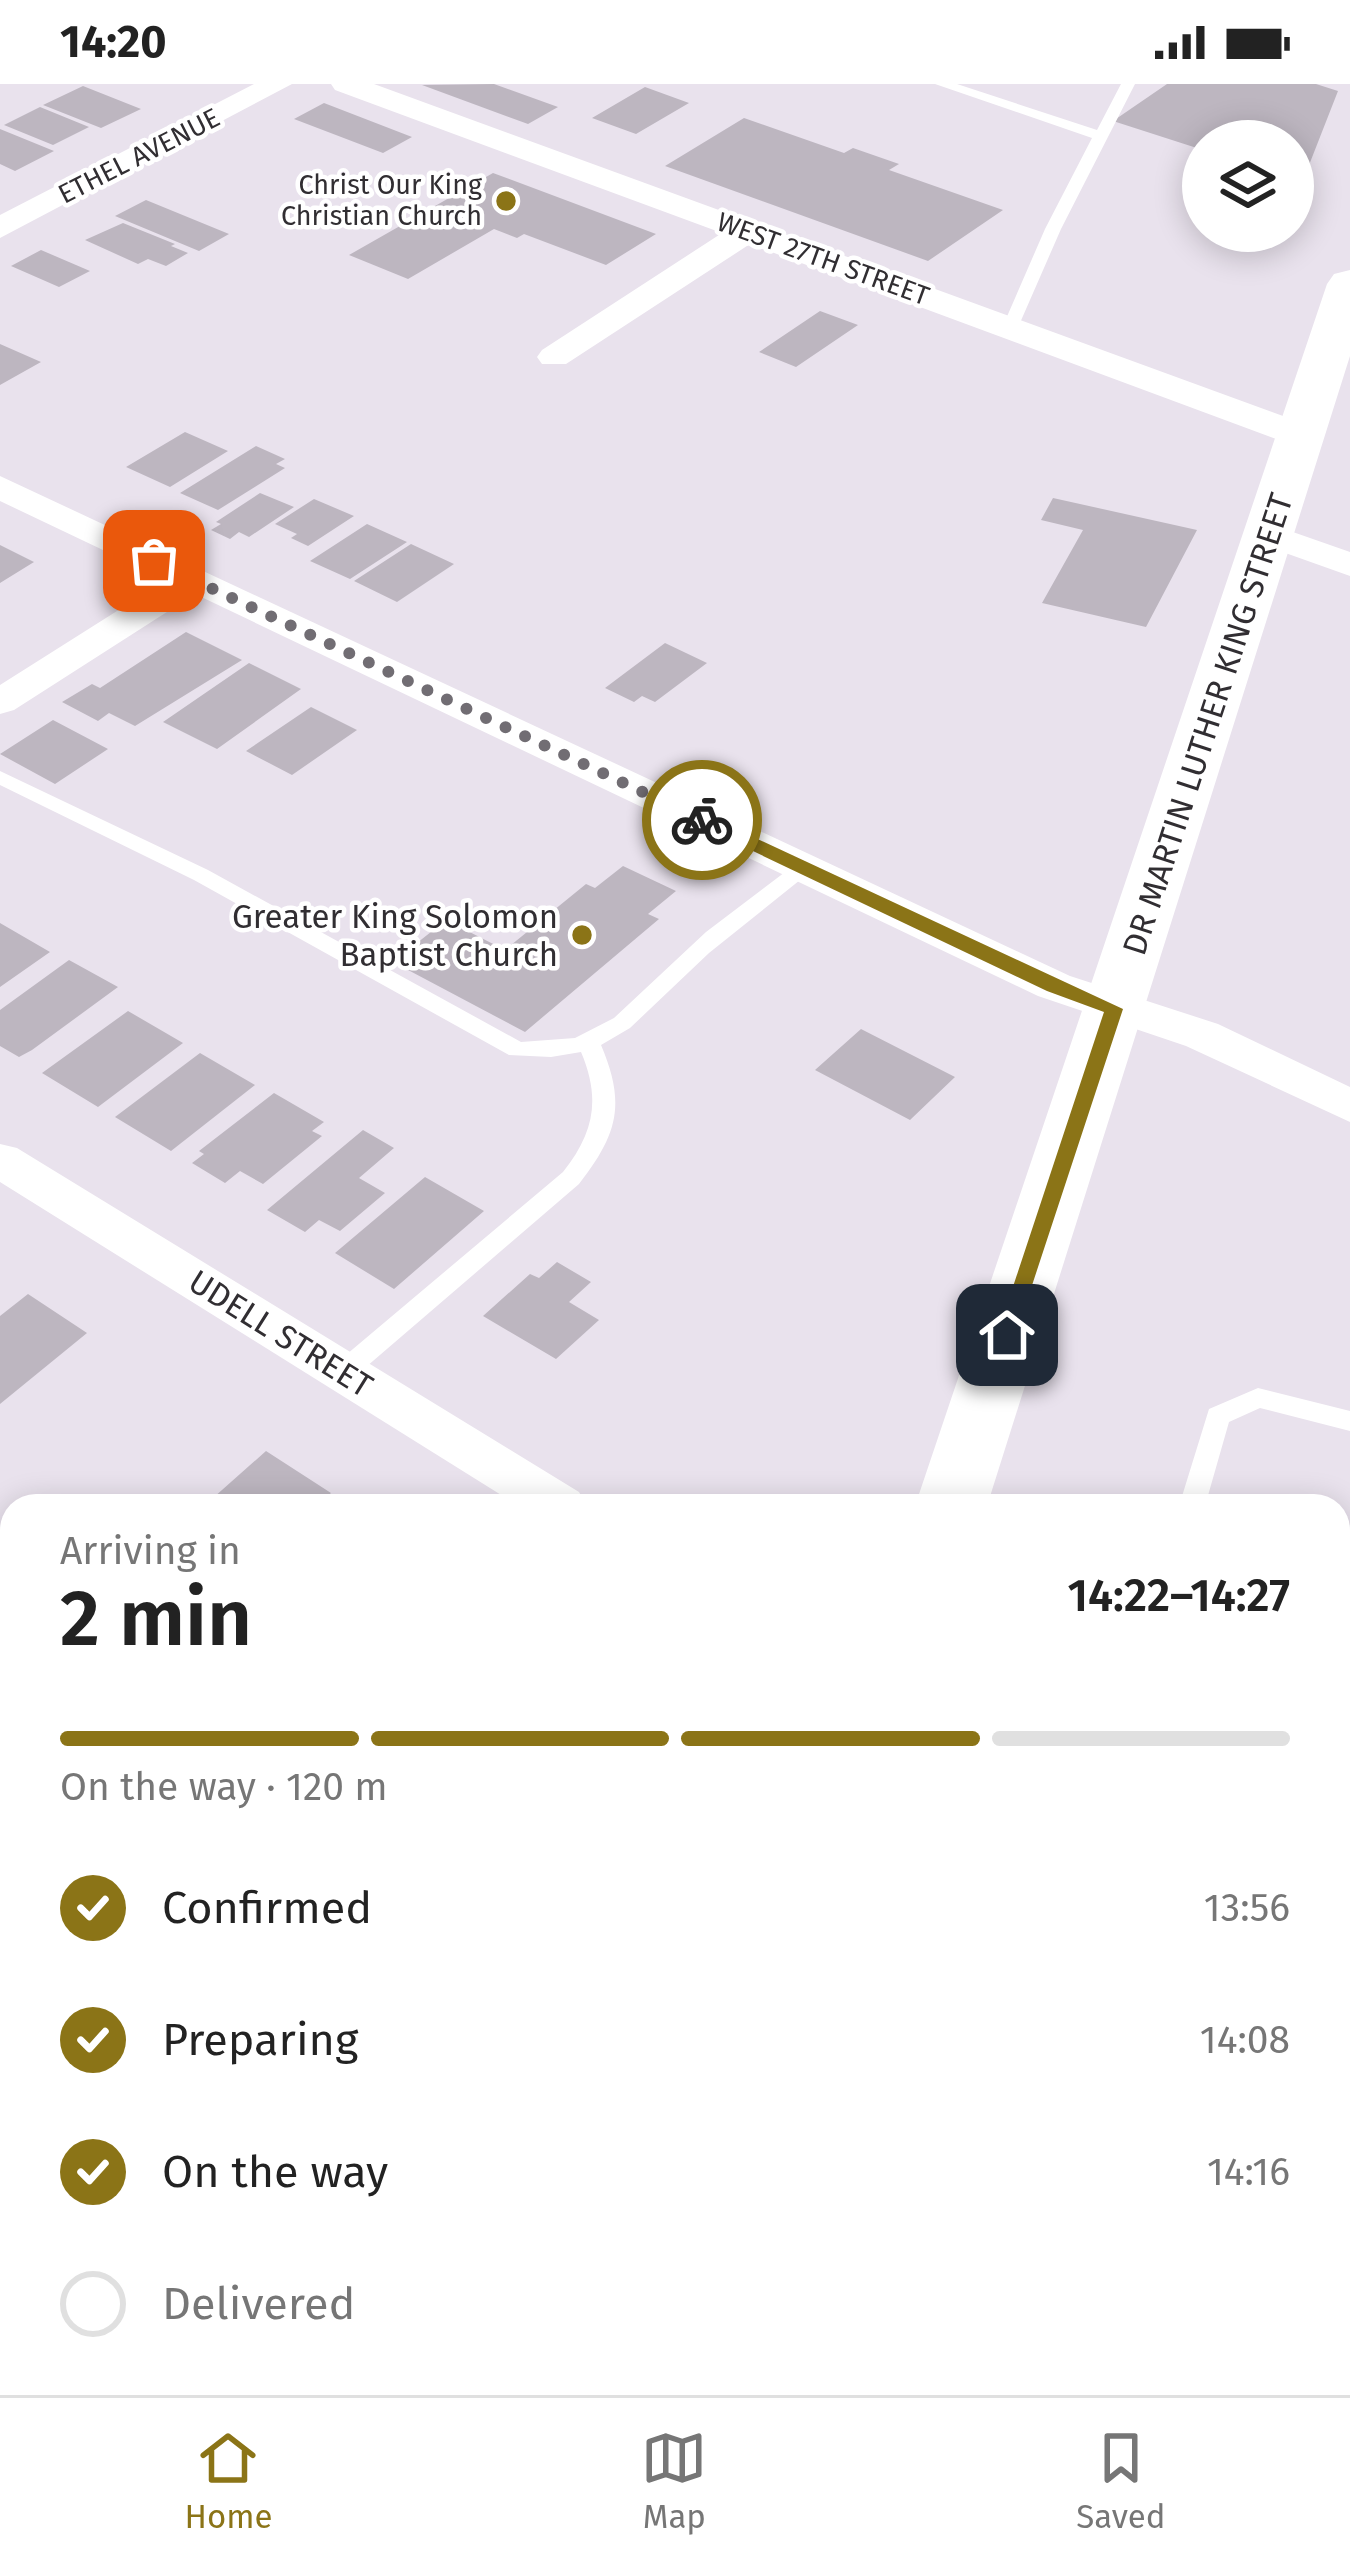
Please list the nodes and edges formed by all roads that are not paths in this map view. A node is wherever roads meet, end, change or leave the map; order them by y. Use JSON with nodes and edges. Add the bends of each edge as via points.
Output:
{"nodes":[{"id":1,"x":278,"y":84,"type":"edge"},
{"id":2,"x":346,"y":84,"type":"edge"},
{"id":3,"x":942,"y":84,"type":"edge"},
{"id":4,"x":1128,"y":84,"type":"edge"},
{"id":5,"x":1101,"y":136,"type":"junction"},
{"id":6,"x":0,"y":228,"type":"edge"},
{"id":7,"x":747,"y":231,"type":"junction"},
{"id":8,"x":1350,"y":284,"type":"edge"},
{"id":9,"x":1010,"y":328,"type":"junction"},
{"id":10,"x":554,"y":357,"type":"dead end"},
{"id":11,"x":1300,"y":435,"type":"junction"},
{"id":12,"x":0,"y":487,"type":"edge"},
{"id":13,"x":1270,"y":535,"type":"junction"},
{"id":14,"x":1350,"y":566,"type":"edge"},
{"id":15,"x":193,"y":579,"type":"junction"},
{"id":16,"x":0,"y":702,"type":"edge"},
{"id":17,"x":0,"y":777,"type":"edge"},
{"id":18,"x":804,"y":868,"type":"junction"},
{"id":19,"x":1114,"y":1009,"type":"junction"},
{"id":20,"x":589,"y":1043,"type":"junction"},
{"id":21,"x":1350,"y":1106,"type":"edge"},
{"id":22,"x":0,"y":1160,"type":"edge"},
{"id":23,"x":343,"y":1372,"type":"junction"},
{"id":24,"x":1350,"y":1421,"type":"edge"},
{"id":25,"x":541,"y":1494,"type":"edge"},
{"id":26,"x":955,"y":1494,"type":"edge"},
{"id":27,"x":1195,"y":1494,"type":"edge"}],
"edges":[{"from":1,"to":6,"type":"street","name":"ETHEL AVENUE"},
{"from":2,"to":7,"type":"street","name":"WEST 27TH STREET"},
{"from":3,"to":5,"type":"lane"},
{"from":4,"to":5,"type":"lane"},
{"from":5,"to":9,"type":"lane"},
{"from":7,"to":9,"type":"street","name":"WEST 27TH STREET"},
{"from":7,"to":10,"type":"street"},
{"from":8,"to":11,"type":"main road","name":"DR MARTIN LUTHER KING STREET"},
{"from":9,"to":11,"type":"street","name":"WEST 27TH STREET"},
{"from":11,"to":13,"type":"main road","name":"DR MARTIN LUTHER KING STREET"},
{"from":12,"to":15,"type":"street"},
{"from":13,"to":14,"type":"street"},
{"from":13,"to":19,"type":"main road","name":"DR MARTIN LUTHER KING STREET"},
{"from":15,"to":16,"type":"street"},
{"from":15,"to":18,"type":"street"},
{"from":17,"to":20,"type":"lane","via":[[201,875],[517,1050]]},
{"from":18,"to":19,"type":"street"},
{"from":18,"to":20,"type":"lane","via":[[700,948],[618,1029]]},
{"from":19,"to":21,"type":"street","via":[[1202,1035]]},
{"from":19,"to":26,"type":"main road","name":"DR MARTIN LUTHER KING STREET"},
{"from":20,"to":23,"type":"lane","via":[[606,1101],[597,1147]]},
{"from":22,"to":23,"type":"street","name":"UDELL STREET"},
{"from":23,"to":25,"type":"street","name":"UDELL STREET"},
{"from":24,"to":27,"type":"lane","via":[[1258,1398],[1218,1416]]}]}
